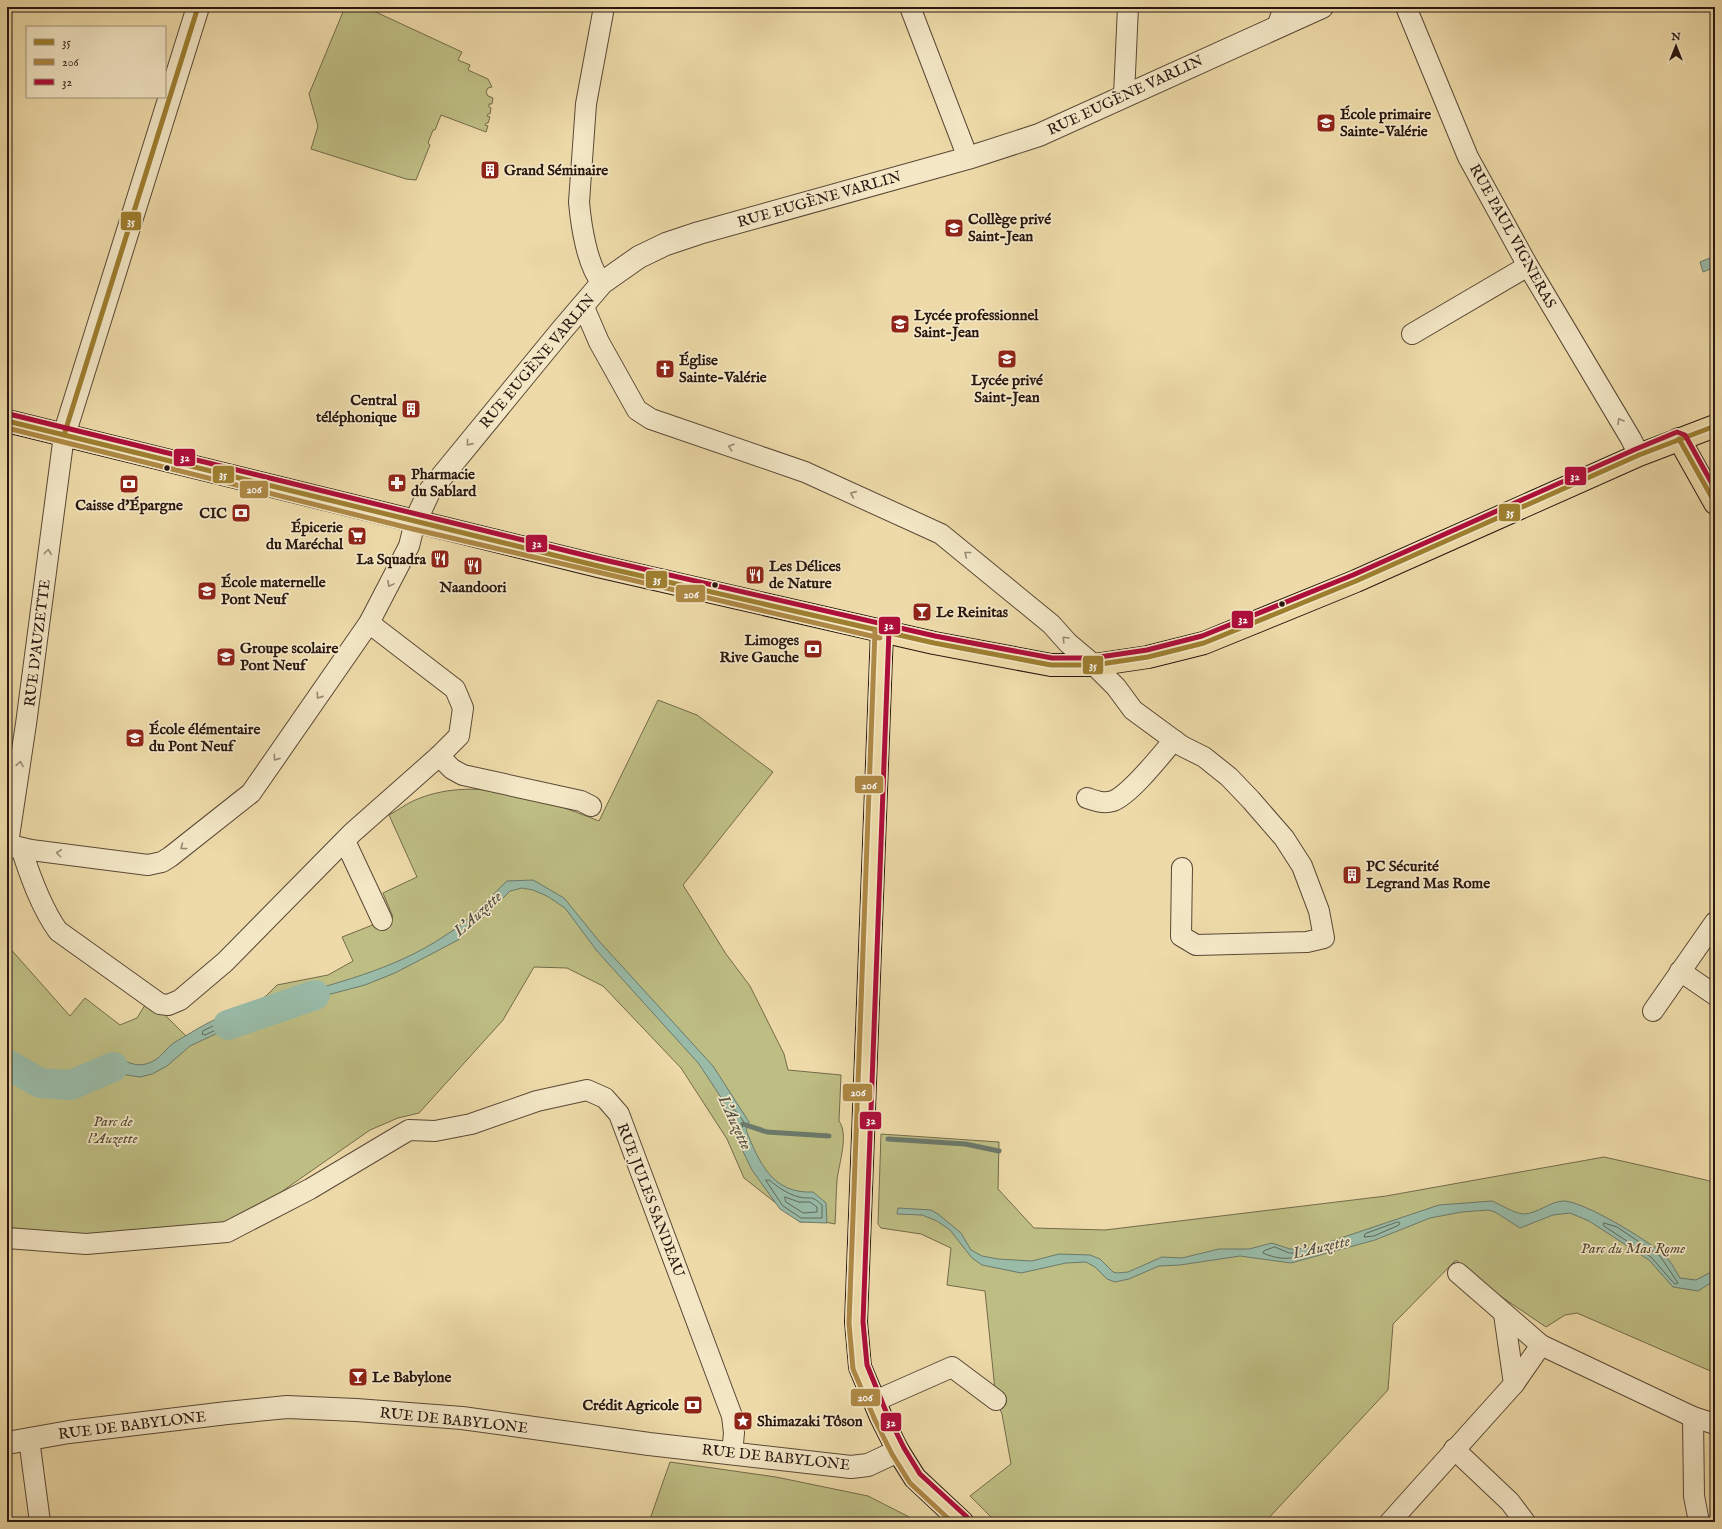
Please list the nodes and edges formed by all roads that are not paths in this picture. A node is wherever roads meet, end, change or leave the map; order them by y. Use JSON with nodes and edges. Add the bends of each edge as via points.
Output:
{"nodes":[{"id":1,"x":198,"y":7,"type":"edge"},
{"id":2,"x":604,"y":7,"type":"edge"},
{"id":3,"x":910,"y":7,"type":"edge"},
{"id":4,"x":1128,"y":7,"type":"edge"},
{"id":5,"x":1322,"y":7,"type":"edge"},
{"id":6,"x":1406,"y":7,"type":"edge"},
{"id":7,"x":1280,"y":17,"type":"edge"},
{"id":8,"x":1124,"y":95,"type":"junction"},
{"id":9,"x":968,"y":158,"type":"junction"},
{"id":10,"x":1528,"y":266,"type":"junction"},
{"id":11,"x":602,"y":283,"type":"junction"},
{"id":12,"x":583,"y":305,"type":"junction"},
{"id":13,"x":1412,"y":334,"type":"dead end"},
{"id":14,"x":7,"y":421,"type":"edge"},
{"id":15,"x":1715,"y":426,"type":"edge"},
{"id":16,"x":64,"y":435,"type":"junction"},
{"id":17,"x":1679,"y":440,"type":"junction"},
{"id":18,"x":1639,"y":455,"type":"junction"},
{"id":19,"x":1715,"y":503,"type":"edge"},
{"id":20,"x":415,"y":522,"type":"junction"},
{"id":21,"x":369,"y":623,"type":"junction"},
{"id":22,"x":882,"y":631,"type":"junction"},
{"id":23,"x":1094,"y":665,"type":"junction"},
{"id":24,"x":1174,"y":740,"type":"junction"},
{"id":25,"x":439,"y":756,"type":"junction"},
{"id":26,"x":1087,"y":798,"type":"dead end"},
{"id":27,"x":590,"y":806,"type":"dead end"},
{"id":28,"x":345,"y":841,"type":"junction"},
{"id":29,"x":12,"y":847,"type":"edge"},
{"id":30,"x":1182,"y":868,"type":"dead end"},
{"id":31,"x":382,"y":920,"type":"dead end"},
{"id":32,"x":1715,"y":922,"type":"edge"},
{"id":33,"x":1680,"y":971,"type":"junction"},
{"id":34,"x":1715,"y":995,"type":"edge"},
{"id":35,"x":1653,"y":1011,"type":"dead end"},
{"id":36,"x":7,"y":1238,"type":"edge"},
{"id":37,"x":1458,"y":1273,"type":"dead end"},
{"id":38,"x":1504,"y":1314,"type":"junction"},
{"id":39,"x":1541,"y":1345,"type":"junction"},
{"id":40,"x":1514,"y":1384,"type":"junction"},
{"id":41,"x":996,"y":1400,"type":"dead end"},
{"id":42,"x":875,"y":1401,"type":"junction"},
{"id":43,"x":1693,"y":1417,"type":"junction"},
{"id":44,"x":1715,"y":1424,"type":"edge"},
{"id":45,"x":29,"y":1439,"type":"junction"},
{"id":46,"x":7,"y":1443,"type":"edge"},
{"id":47,"x":1454,"y":1449,"type":"junction"},
{"id":48,"x":898,"y":1451,"type":"junction"},
{"id":49,"x":732,"y":1452,"type":"junction"},
{"id":50,"x":40,"y":1522,"type":"edge"},
{"id":51,"x":962,"y":1522,"type":"edge"},
{"id":52,"x":1390,"y":1522,"type":"edge"},
{"id":53,"x":1525,"y":1522,"type":"edge"},
{"id":54,"x":1699,"y":1522,"type":"edge"}],
"edges":[{"from":1,"to":16,"type":"street"},
{"from":2,"to":11,"type":"street","via":[[586,104],[579,202],[580,218],[592,269]]},
{"from":3,"to":9,"type":"street"},
{"from":4,"to":8,"type":"street"},
{"from":5,"to":7,"type":"street","name":"RUE EUGÈNE VARLIN"},
{"from":6,"to":10,"type":"street","name":"RUE PAUL VIGNERAS","via":[[1468,156]]},
{"from":7,"to":8,"type":"street","name":"RUE EUGÈNE VARLIN"},
{"from":8,"to":9,"type":"street","name":"RUE EUGÈNE VARLIN","via":[[1039,135]]},
{"from":9,"to":11,"type":"street","name":"RUE EUGÈNE VARLIN","via":[[666,244],[639,257]]},
{"from":10,"to":13,"type":"street"},
{"from":18,"to":10,"type":"street","name":"RUE PAUL VIGNERAS","one_way":true},
{"from":11,"to":12,"type":"street","name":"RUE EUGÈNE VARLIN"},
{"from":12,"to":20,"type":"street","name":"RUE EUGÈNE VARLIN","one_way":true,"via":[[429,492]]},
{"from":23,"to":12,"type":"street","one_way":true,"via":[[1068,643],[1051,624],[941,534],[805,472],[651,419],[637,410],[599,342]]},
{"from":14,"to":16,"type":"main road"},
{"from":15,"to":17,"type":"main road"},
{"from":16,"to":20,"type":"main road"},
{"from":29,"to":16,"type":"street","name":"RUE D'AUZETTE","one_way":true},
{"from":17,"to":18,"type":"main road"},
{"from":17,"to":19,"type":"main road"},
{"from":18,"to":23,"type":"main road","via":[[1348,584],[1204,643],[1148,657]]},
{"from":20,"to":21,"type":"street","one_way":true,"via":[[409,546]]},
{"from":20,"to":22,"type":"main road"},
{"from":21,"to":25,"type":"street","via":[[455,689],[463,708],[458,736]]},
{"from":21,"to":29,"type":"street","one_way":true,"via":[[251,792],[206,830],[162,862],[135,864]]},
{"from":22,"to":23,"type":"main road","via":[[1050,666]]},
{"from":22,"to":42,"type":"main road","via":[[857,1330],[860,1367]]},
{"from":23,"to":24,"type":"street","via":[[1116,687],[1133,710]]},
{"from":24,"to":26,"type":"street","via":[[1127,792],[1113,801],[1100,803]]},
{"from":24,"to":30,"type":"street","via":[[1204,757],[1229,777],[1284,838],[1302,866],[1319,912],[1324,938],[1307,942],[1196,945],[1181,936]]},
{"from":25,"to":27,"type":"street","via":[[452,769],[463,775],[581,801]]},
{"from":25,"to":28,"type":"street"},
{"from":28,"to":29,"type":"street","via":[[225,962],[180,1000],[168,1005],[160,1004],[148,997],[58,931],[27,866]]},
{"from":28,"to":31,"type":"street"},
{"from":32,"to":33,"type":"street"},
{"from":33,"to":34,"type":"street"},
{"from":33,"to":35,"type":"street"},
{"from":36,"to":49,"type":"street","name":"RUE JULES SANDEAU","via":[[86,1244],[227,1232],[310,1189],[409,1130],[435,1131],[471,1124],[537,1101],[587,1090],[605,1098],[619,1114],[732,1416]]},
{"from":37,"to":38,"type":"street"},
{"from":38,"to":39,"type":"street"},
{"from":38,"to":40,"type":"street"},
{"from":39,"to":40,"type":"street"},
{"from":39,"to":43,"type":"street"},
{"from":40,"to":47,"type":"street"},
{"from":41,"to":42,"type":"street","via":[[952,1367]]},
{"from":42,"to":48,"type":"main road"},
{"from":43,"to":44,"type":"street"},
{"from":43,"to":54,"type":"street","via":[[1694,1496]]},
{"from":45,"to":46,"type":"street","name":"RUE DE BABYLONE"},
{"from":45,"to":49,"type":"street","name":"RUE DE BABYLONE","via":[[288,1407],[462,1418],[649,1444]]},
{"from":45,"to":50,"type":"street"},
{"from":47,"to":52,"type":"street"},
{"from":47,"to":53,"type":"street","via":[[1510,1502]]},
{"from":48,"to":49,"type":"street","name":"RUE DE BABYLONE","via":[[868,1465],[851,1467]]},
{"from":48,"to":51,"type":"main road","via":[[915,1478]]}]}
